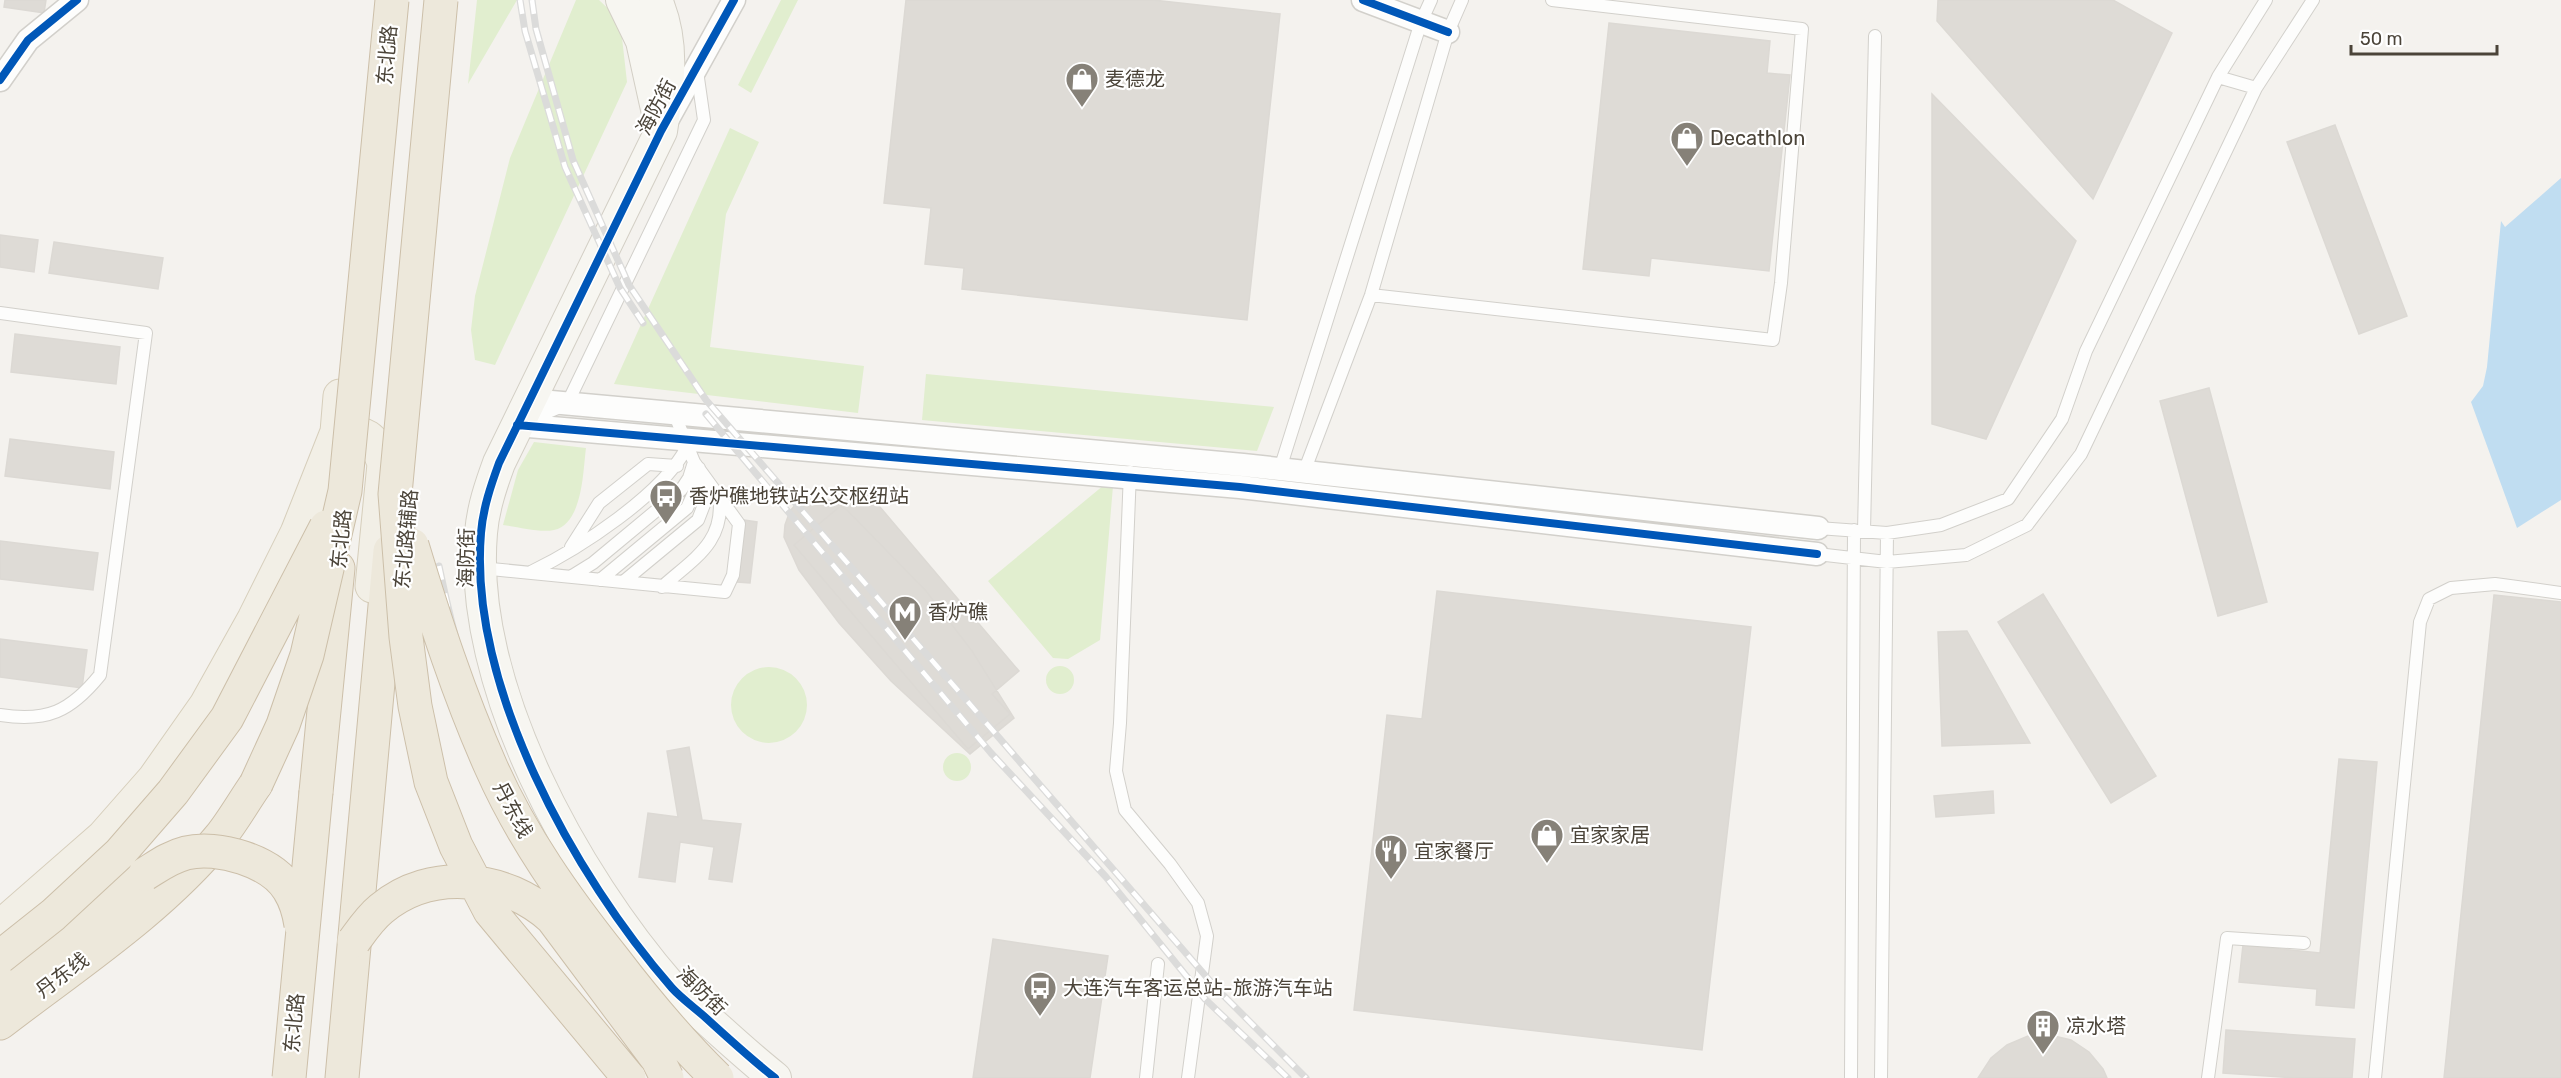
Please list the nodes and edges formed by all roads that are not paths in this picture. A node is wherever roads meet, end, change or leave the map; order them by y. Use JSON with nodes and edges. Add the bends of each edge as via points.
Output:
{"nodes":[{"id":1,"x":77,"y":0,"type":"edge"},
{"id":2,"x":378,"y":0,"type":"edge"},
{"id":3,"x":392,"y":0,"type":"edge"},
{"id":4,"x":427,"y":0,"type":"edge"},
{"id":5,"x":441,"y":0,"type":"edge"},
{"id":6,"x":455,"y":0,"type":"edge"},
{"id":7,"x":622,"y":0,"type":"edge"},
{"id":8,"x":656,"y":0,"type":"edge"},
{"id":9,"x":734,"y":0,"type":"edge"},
{"id":10,"x":1363,"y":0,"type":"edge"},
{"id":11,"x":1431,"y":0,"type":"edge"},
{"id":12,"x":1462,"y":0,"type":"edge"},
{"id":13,"x":1551,"y":0,"type":"edge"},
{"id":14,"x":2266,"y":0,"type":"edge"},
{"id":15,"x":2313,"y":0,"type":"edge"},
{"id":16,"x":1421,"y":22,"type":"junction"},
{"id":17,"x":1448,"y":32,"type":"junction"},
{"id":18,"x":1875,"y":36,"type":"dead end"},
{"id":19,"x":697,"y":67,"type":"junction"},
{"id":20,"x":2218,"y":77,"type":"junction"},
{"id":21,"x":0,"y":80,"type":"edge"},
{"id":22,"x":2256,"y":88,"type":"junction"},
{"id":23,"x":661,"y":131,"type":"junction"},
{"id":24,"x":410,"y":190,"type":"junction"},
{"id":25,"x":434,"y":234,"type":"junction"},
{"id":26,"x":1371,"y":295,"type":"junction"},
{"id":27,"x":0,"y":313,"type":"edge"},
{"id":28,"x":567,"y":404,"type":"junction"},
{"id":29,"x":523,"y":412,"type":"junction"},
{"id":30,"x":674,"y":414,"type":"junction"},
{"id":31,"x":337,"y":432,"type":"junction"},
{"id":32,"x":685,"y":443,"type":"junction"},
{"id":33,"x":1131,"y":455,"type":"junction"},
{"id":34,"x":384,"y":463,"type":"junction"},
{"id":35,"x":697,"y":465,"type":"junction"},
{"id":36,"x":677,"y":466,"type":"junction"},
{"id":37,"x":1278,"y":469,"type":"junction"},
{"id":38,"x":1304,"y":472,"type":"junction"},
{"id":39,"x":1130,"y":477,"type":"junction"},
{"id":40,"x":345,"y":491,"type":"junction"},
{"id":41,"x":1285,"y":492,"type":"junction"},
{"id":42,"x":395,"y":494,"type":"junction"},
{"id":43,"x":719,"y":495,"type":"junction"},
{"id":44,"x":1818,"y":528,"type":"joint"},
{"id":45,"x":1859,"y":531,"type":"junction"},
{"id":46,"x":1887,"y":533,"type":"junction"},
{"id":47,"x":566,"y":553,"type":"junction"},
{"id":48,"x":1817,"y":554,"type":"joint"},
{"id":49,"x":1854,"y":559,"type":"junction"},
{"id":50,"x":1887,"y":562,"type":"junction"},
{"id":51,"x":480,"y":568,"type":"junction"},
{"id":52,"x":530,"y":573,"type":"junction"},
{"id":53,"x":570,"y":577,"type":"junction"},
{"id":54,"x":600,"y":580,"type":"junction"},
{"id":55,"x":623,"y":582,"type":"junction"},
{"id":56,"x":662,"y":587,"type":"junction"},
{"id":57,"x":2561,"y":593,"type":"edge"},
{"id":58,"x":0,"y":715,"type":"edge"},
{"id":59,"x":0,"y":927,"type":"edge"},
{"id":60,"x":303,"y":935,"type":"junction"},
{"id":61,"x":354,"y":941,"type":"junction"},
{"id":62,"x":2304,"y":943,"type":"dead end"},
{"id":63,"x":0,"y":957,"type":"edge"},
{"id":64,"x":1158,"y":964,"type":"dead end"},
{"id":65,"x":285,"y":969,"type":"junction"},
{"id":66,"x":674,"y":989,"type":"junction"},
{"id":67,"x":0,"y":992,"type":"edge"},
{"id":68,"x":0,"y":1023,"type":"edge"},
{"id":69,"x":765,"y":1070,"type":"edge"},
{"id":70,"x":274,"y":1078,"type":"edge"},
{"id":71,"x":289,"y":1078,"type":"edge"},
{"id":72,"x":304,"y":1078,"type":"edge"},
{"id":73,"x":326,"y":1078,"type":"edge"},
{"id":74,"x":342,"y":1078,"type":"edge"},
{"id":75,"x":357,"y":1078,"type":"edge"},
{"id":76,"x":618,"y":1078,"type":"edge"},
{"id":77,"x":629,"y":1078,"type":"edge"},
{"id":78,"x":667,"y":1078,"type":"edge"},
{"id":79,"x":690,"y":1078,"type":"edge"},
{"id":80,"x":717,"y":1078,"type":"edge"},
{"id":81,"x":1146,"y":1078,"type":"edge"},
{"id":82,"x":1188,"y":1078,"type":"edge"},
{"id":83,"x":1851,"y":1078,"type":"edge"},
{"id":84,"x":1881,"y":1078,"type":"edge"},
{"id":85,"x":2208,"y":1078,"type":"edge"},
{"id":86,"x":2375,"y":1078,"type":"edge"}],
"edges":[{"from":1,"to":21,"type":"street","via":[[28,40]]},
{"from":2,"to":31,"type":"main road","name":"东北路"},
{"from":3,"to":40,"type":"highway","name":"东北路","bridge":true},
{"from":4,"to":24,"type":"main road","name":"东北路"},
{"from":5,"to":42,"type":"highway","bridge":true},
{"from":6,"to":25,"type":"street","name":"东北路辅路"},
{"from":7,"to":23,"type":"street","name":"海防街","via":[[642,41]]},
{"from":8,"to":23,"type":"street","via":[[670,57]]},
{"from":9,"to":19,"type":"street","name":"海防街"},
{"from":10,"to":16,"type":"street"},
{"from":11,"to":16,"type":"lane"},
{"from":12,"to":17,"type":"lane"},
{"from":13,"to":26,"type":"lane","via":[[1802,29],[1773,340]]},
{"from":14,"to":20,"type":"lane"},
{"from":15,"to":22,"type":"lane"},
{"from":16,"to":17,"type":"street"},
{"from":16,"to":37,"type":"lane"},
{"from":17,"to":26,"type":"lane"},
{"from":18,"to":45,"type":"lane"},
{"from":19,"to":23,"type":"street","name":"海防街"},
{"from":19,"to":28,"type":"lane","via":[[704,120]]},
{"from":20,"to":22,"type":"lane"},
{"from":20,"to":46,"type":"lane","via":[[2086,351],[2062,419],[2008,499],[1941,525]]},
{"from":22,"to":50,"type":"lane","via":[[2081,454],[2026,525],[1966,555]]},
{"from":23,"to":29,"type":"street","name":"海防街"},
{"from":24,"to":25,"type":"main road"},
{"from":24,"to":34,"type":"main road","name":"东北路"},
{"from":25,"to":75,"type":"street","name":"东北路辅路"},
{"from":26,"to":38,"type":"lane"},
{"from":27,"to":58,"type":"lane","via":[[146,333],[100,675],[82,697],[52,714],[24,719]]},
{"from":28,"to":29,"type":"street"},
{"from":28,"to":30,"type":"street"},
{"from":29,"to":32,"type":"street"},
{"from":29,"to":51,"type":"street","name":"海防街","via":[[487,495]]},
{"from":30,"to":32,"type":"lane"},
{"from":30,"to":33,"type":"street"},
{"from":31,"to":34,"type":"main road","via":[[366,435],[378,446]]},
{"from":31,"to":59,"type":"main road","via":[[297,533],[206,705],[154,779],[103,837]]},
{"from":31,"to":65,"type":"main road","name":"东北路"},
{"from":32,"to":35,"type":"lane"},
{"from":32,"to":36,"type":"lane"},
{"from":32,"to":39,"type":"street"},
{"from":33,"to":37,"type":"street"},
{"from":33,"to":39,"type":"lane"},
{"from":34,"to":73,"type":"main road","name":"东北路"},
{"from":35,"to":43,"type":"lane"},
{"from":35,"to":53,"type":"lane","via":[[681,490],[583,571]]},
{"from":35,"to":54,"type":"lane","via":[[697,486],[687,508]]},
{"from":35,"to":55,"type":"lane","via":[[705,491],[698,520]]},
{"from":36,"to":47,"type":"lane","via":[[607,525]]},
{"from":36,"to":47,"type":"lane","via":[[648,464],[599,503]]},
{"from":37,"to":38,"type":"street"},
{"from":37,"to":41,"type":"lane"},
{"from":38,"to":41,"type":"lane"},
{"from":38,"to":44,"type":"street"},
{"from":39,"to":41,"type":"street"},
{"from":39,"to":82,"type":"lane","via":[[1116,771],[1125,810],[1198,903],[1207,936]]},
{"from":40,"to":60,"type":"highway","name":"东北路","bridge":true},
{"from":40,"to":63,"type":"highway","bridge":true,"via":[[227,718],[174,792],[120,853]]},
{"from":40,"to":68,"type":"highway","name":"丹东线","bridge":true,"via":[[307,655],[283,725],[256,784],[220,836],[174,885]]},
{"from":41,"to":48,"type":"street"},
{"from":42,"to":61,"type":"highway","bridge":true},
{"from":42,"to":77,"type":"highway","bridge":true,"via":[[415,706],[431,782],[456,846],[490,911]]},
{"from":42,"to":80,"type":"highway","name":"丹东线","bridge":true,"via":[[452,672],[492,769],[537,853],[631,982]]},
{"from":43,"to":56,"type":"lane","via":[[720,522],[709,545]]},
{"from":43,"to":56,"type":"lane","via":[[739,524],[734,575],[725,592]]},
{"from":44,"to":45,"type":"lane"},
{"from":45,"to":46,"type":"lane"},
{"from":45,"to":49,"type":"lane"},
{"from":46,"to":50,"type":"lane"},
{"from":47,"to":52,"type":"lane"},
{"from":48,"to":49,"type":"lane"},
{"from":49,"to":50,"type":"lane"},
{"from":49,"to":83,"type":"lane"},
{"from":50,"to":84,"type":"lane"},
{"from":51,"to":52,"type":"lane"},
{"from":51,"to":66,"type":"street","name":"海防街","via":[[485,627],[501,688],[530,763],[572,851],[619,921]]},
{"from":52,"to":53,"type":"lane"},
{"from":53,"to":54,"type":"lane"},
{"from":54,"to":55,"type":"lane"},
{"from":55,"to":56,"type":"lane"},
{"from":57,"to":86,"type":"lane","via":[[2495,584],[2451,588],[2429,599],[2420,622]]},
{"from":60,"to":67,"type":"highway","bridge":true,"via":[[298,908],[288,888],[273,873],[232,854],[212,850],[187,852],[145,874]]},
{"from":60,"to":71,"type":"highway","name":"东北路","bridge":true},
{"from":61,"to":74,"type":"highway"},
{"from":61,"to":78,"type":"highway","bridge":true,"via":[[380,910],[421,888],[471,882],[515,892],[552,918],[658,1060]]},
{"from":62,"to":85,"type":"lane","via":[[2227,938]]},
{"from":64,"to":81,"type":"lane"},
{"from":65,"to":70,"type":"street"},
{"from":65,"to":72,"type":"main road","via":[[309,1024]]},
{"from":66,"to":69,"type":"street","name":"海防街"},
{"from":66,"to":76,"type":"street","via":[[661,1042]]},
{"from":69,"to":79,"type":"street","via":[[698,1072]]}]}
